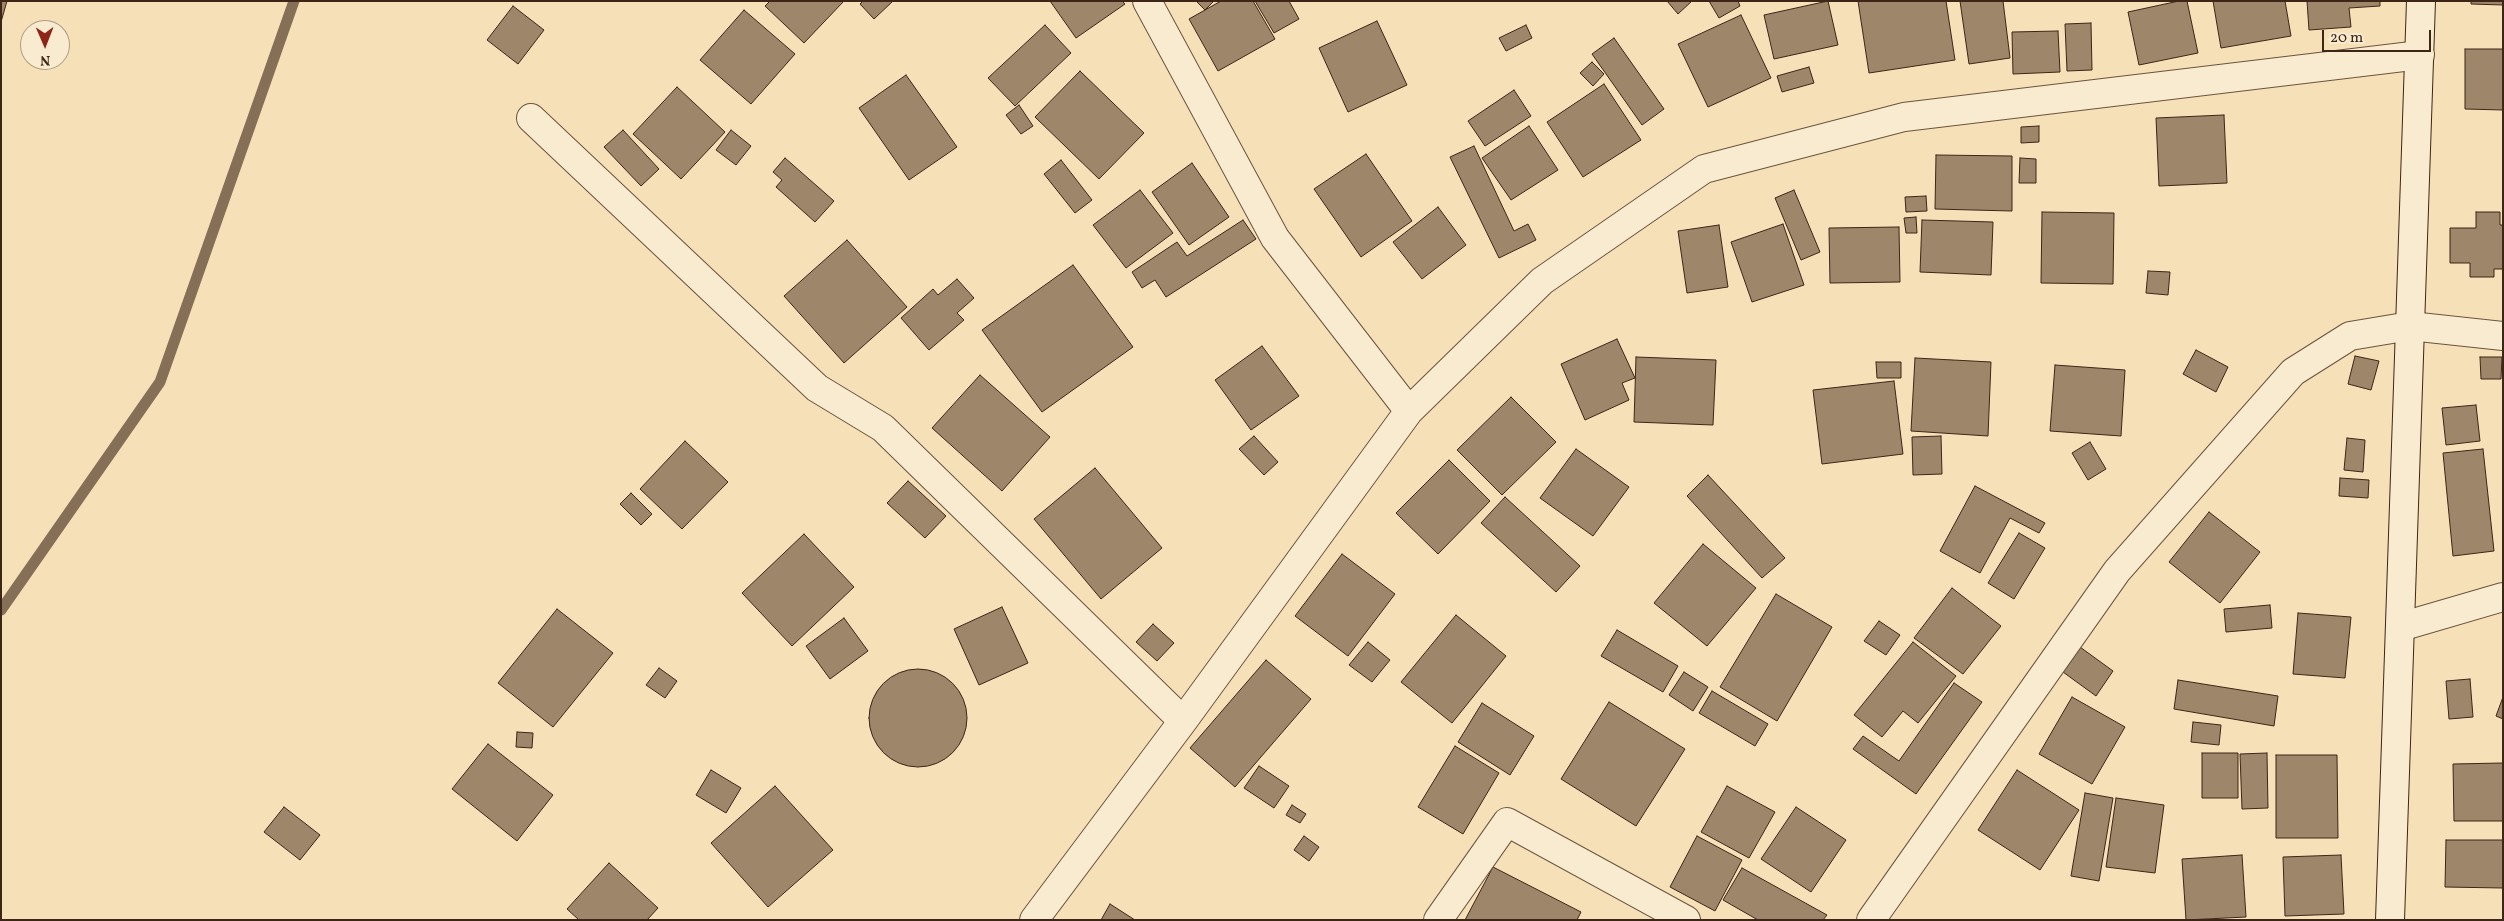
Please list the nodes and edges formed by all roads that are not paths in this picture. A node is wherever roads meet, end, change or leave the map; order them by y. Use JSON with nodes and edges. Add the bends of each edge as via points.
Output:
{"nodes":[{"id":1,"x":1146,"y":1,"type":"edge"},
{"id":2,"x":2422,"y":1,"type":"edge"},
{"id":3,"x":2420,"y":54,"type":"junction"},
{"id":4,"x":531,"y":118,"type":"dead end"},
{"id":5,"x":2410,"y":326,"type":"junction"},
{"id":6,"x":2503,"y":336,"type":"edge"},
{"id":7,"x":1409,"y":411,"type":"junction"},
{"id":8,"x":2503,"y":598,"type":"edge"},
{"id":9,"x":2400,"y":626,"type":"junction"},
{"id":10,"x":1183,"y":721,"type":"junction"},
{"id":11,"x":2392,"y":917,"type":"edge"},
{"id":12,"x":1034,"y":920,"type":"edge"},
{"id":13,"x":1438,"y":920,"type":"edge"},
{"id":14,"x":1686,"y":920,"type":"edge"},
{"id":15,"x":1871,"y":920,"type":"edge"}],
"edges":[{"from":1,"to":7,"type":"street","via":[[1275,238]]},
{"from":2,"to":3,"type":"street"},
{"from":3,"to":5,"type":"street"},
{"from":3,"to":7,"type":"street","via":[[1904,116],[1704,169],[1542,281]]},
{"from":4,"to":10,"type":"street","via":[[817,388],[883,428]]},
{"from":5,"to":6,"type":"street"},
{"from":5,"to":9,"type":"street"},
{"from":5,"to":15,"type":"street","via":[[2350,336],[2292,372],[2116,571]]},
{"from":7,"to":10,"type":"street"},
{"from":8,"to":9,"type":"street"},
{"from":9,"to":11,"type":"street"},
{"from":10,"to":12,"type":"street"},
{"from":13,"to":14,"type":"street","via":[[1507,822]]}]}
